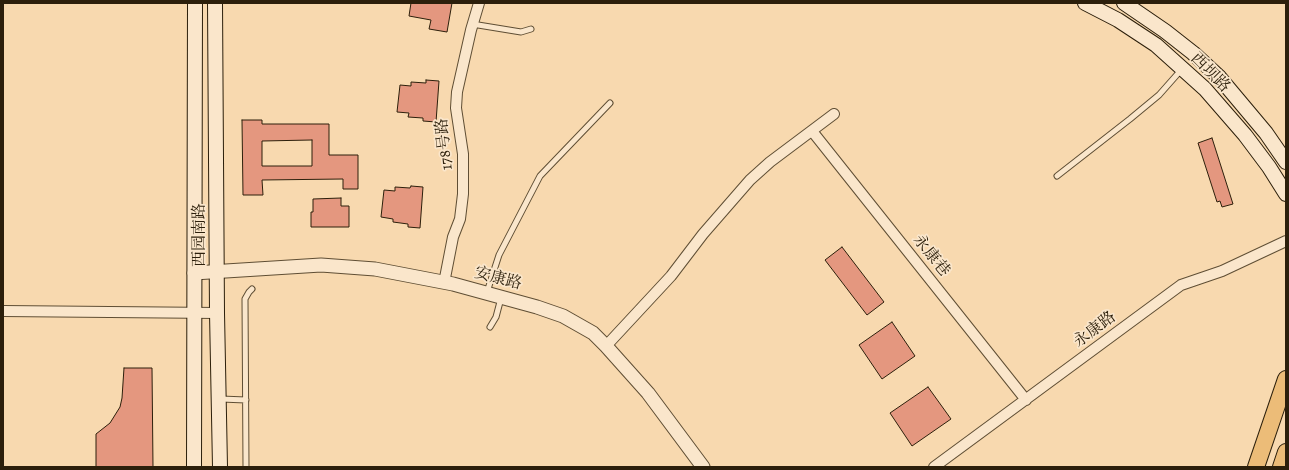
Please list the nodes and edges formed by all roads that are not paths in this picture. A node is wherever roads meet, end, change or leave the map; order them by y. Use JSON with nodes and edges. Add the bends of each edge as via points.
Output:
{"nodes":[{"id":1,"x":195,"y":3,"type":"edge"},
{"id":2,"x":215,"y":3,"type":"edge"},
{"id":3,"x":479,"y":3,"type":"edge"},
{"id":4,"x":1085,"y":3,"type":"edge"},
{"id":5,"x":1124,"y":3,"type":"edge"},
{"id":6,"x":472,"y":24,"type":"junction"},
{"id":7,"x":531,"y":29,"type":"dead end"},
{"id":8,"x":1183,"y":68,"type":"junction"},
{"id":9,"x":610,"y":103,"type":"dead end"},
{"id":10,"x":834,"y":114,"type":"dead end"},
{"id":11,"x":812,"y":131,"type":"junction"},
{"id":12,"x":1286,"y":162,"type":"edge"},
{"id":13,"x":1057,"y":176,"type":"dead end"},
{"id":14,"x":1286,"y":194,"type":"edge"},
{"id":15,"x":1286,"y":241,"type":"edge"},
{"id":16,"x":217,"y":272,"type":"junction"},
{"id":17,"x":194,"y":273,"type":"junction"},
{"id":18,"x":444,"y":283,"type":"junction"},
{"id":19,"x":252,"y":289,"type":"dead end"},
{"id":20,"x":487,"y":293,"type":"junction"},
{"id":21,"x":502,"y":297,"type":"junction"},
{"id":22,"x":3,"y":311,"type":"edge"},
{"id":23,"x":194,"y":313,"type":"junction"},
{"id":24,"x":217,"y":313,"type":"junction"},
{"id":25,"x":490,"y":327,"type":"dead end"},
{"id":26,"x":606,"y":346,"type":"junction"},
{"id":27,"x":1286,"y":379,"type":"edge"},
{"id":28,"x":219,"y":399,"type":"junction"},
{"id":29,"x":246,"y":400,"type":"junction"},
{"id":30,"x":1026,"y":400,"type":"junction"},
{"id":31,"x":1286,"y":452,"type":"edge"},
{"id":32,"x":194,"y":467,"type":"edge"},
{"id":33,"x":220,"y":467,"type":"edge"},
{"id":34,"x":246,"y":467,"type":"edge"},
{"id":35,"x":703,"y":467,"type":"edge"},
{"id":36,"x":934,"y":467,"type":"edge"},
{"id":37,"x":1256,"y":467,"type":"edge"},
{"id":38,"x":1281,"y":467,"type":"edge"}],
"edges":[{"from":1,"to":17,"type":"main road","name":"西园南路"},
{"from":2,"to":16,"type":"main road","name":"西园南路"},
{"from":3,"to":6,"type":"street","name":"178号路"},
{"from":4,"to":8,"type":"main road","name":"西坝路","via":[[1118,20],[1156,45]]},
{"from":5,"to":12,"type":"main road","name":"西坝路","via":[[1193,53],[1219,77],[1266,133]]},
{"from":6,"to":7,"type":"lane","via":[[521,32]]},
{"from":6,"to":18,"type":"street","name":"178号路","via":[[457,92],[456,108],[464,154],[463,194],[460,219],[453,237]]},
{"from":8,"to":13,"type":"lane","via":[[1159,95]]},
{"from":8,"to":14,"type":"main road","name":"西坝路","via":[[1245,134]]},
{"from":9,"to":20,"type":"lane","via":[[540,176],[499,255]]},
{"from":10,"to":11,"type":"street"},
{"from":11,"to":26,"type":"street","via":[[750,180],[671,276]]},
{"from":11,"to":30,"type":"street","name":"永康巷"},
{"from":15,"to":30,"type":"street","name":"永康路","via":[[1222,271],[1181,285]]},
{"from":16,"to":17,"type":"street","name":"安康路"},
{"from":16,"to":18,"type":"street","name":"安康路","via":[[321,264],[375,269]]},
{"from":16,"to":24,"type":"main road","name":"西园南路"},
{"from":17,"to":23,"type":"main road","name":"西园南路"},
{"from":18,"to":20,"type":"street","name":"安康路"},
{"from":19,"to":29,"type":"lane","via":[[246,299]]},
{"from":20,"to":21,"type":"street","name":"安康路"},
{"from":21,"to":25,"type":"lane"},
{"from":21,"to":26,"type":"street","name":"安康路","via":[[563,316],[593,333]]},
{"from":22,"to":23,"type":"street"},
{"from":23,"to":24,"type":"street"},
{"from":23,"to":32,"type":"main road","name":"西园南路"},
{"from":24,"to":28,"type":"main road","name":"西园南路"},
{"from":26,"to":35,"type":"street","name":"安康路","via":[[648,393]]},
{"from":27,"to":37,"type":"main road"},
{"from":28,"to":29,"type":"lane"},
{"from":28,"to":33,"type":"main road","name":"西园南路"},
{"from":29,"to":34,"type":"lane"},
{"from":30,"to":36,"type":"street","name":"永康路"},
{"from":31,"to":38,"type":"main road"}]}
